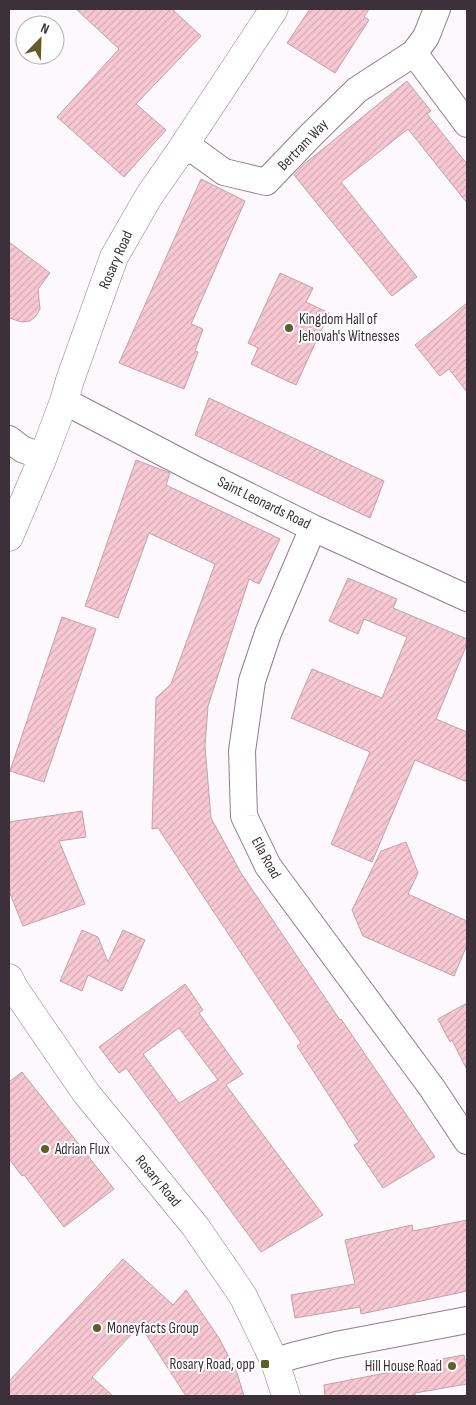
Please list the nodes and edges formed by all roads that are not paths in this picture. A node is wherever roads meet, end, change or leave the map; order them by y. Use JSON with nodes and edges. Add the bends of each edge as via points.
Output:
{"nodes":[{"id":1,"x":274,"y":9,"type":"edge"},
{"id":2,"x":437,"y":9,"type":"edge"},
{"id":3,"x":414,"y":52,"type":"junction"},
{"id":4,"x":467,"y":124,"type":"edge"},
{"id":5,"x":181,"y":150,"type":"junction"},
{"id":6,"x":64,"y":401,"type":"junction"},
{"id":7,"x":9,"y":440,"type":"edge"},
{"id":8,"x":43,"y":457,"type":"junction"},
{"id":9,"x":313,"y":528,"type":"junction"},
{"id":10,"x":9,"y":537,"type":"edge"},
{"id":11,"x":467,"y":598,"type":"edge"},
{"id":12,"x":9,"y":978,"type":"edge"},
{"id":13,"x":467,"y":1141,"type":"edge"},
{"id":14,"x":467,"y":1320,"type":"edge"},
{"id":15,"x":275,"y":1362,"type":"junction"},
{"id":16,"x":286,"y":1396,"type":"edge"}],
"edges":[{"from":1,"to":5,"type":"street","name":"Rosary Road"},
{"from":2,"to":3,"type":"street","name":"Bertram Way","via":[[426,37]]},
{"from":3,"to":4,"type":"street"},
{"from":3,"to":5,"type":"street","name":"Bertram Way","via":[[357,90],[266,182],[224,172],[195,151]]},
{"from":5,"to":6,"type":"street","name":"Rosary Road","via":[[148,196],[114,257]]},
{"from":6,"to":8,"type":"street","name":"Rosary Road"},
{"from":6,"to":9,"type":"street","name":"Saint Leonards Road"},
{"from":7,"to":8,"type":"street"},
{"from":8,"to":10,"type":"street","name":"Rosary Road"},
{"from":9,"to":11,"type":"street","name":"Saint Leonards Road"},
{"from":9,"to":13,"type":"street","name":"Ella Road","via":[[268,633],[252,681],[242,752],[244,816],[268,866],[432,1088]]},
{"from":12,"to":15,"type":"street","name":"Rosary Road","via":[[86,1093],[196,1226],[243,1296]]},
{"from":14,"to":15,"type":"street","via":[[336,1345]]},
{"from":15,"to":16,"type":"street","name":"Rosary Road"}]}
